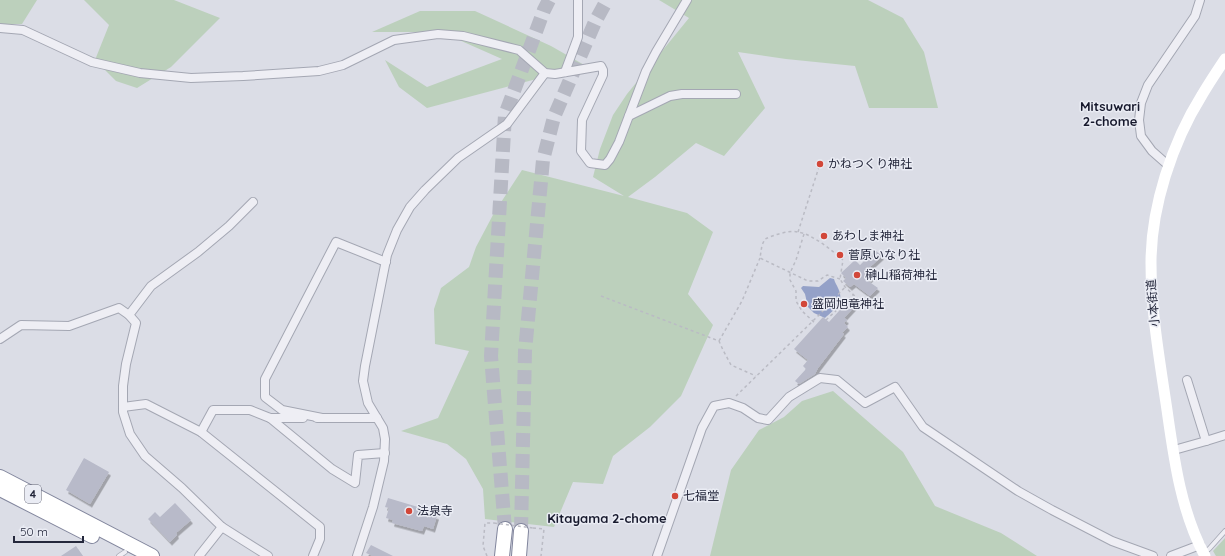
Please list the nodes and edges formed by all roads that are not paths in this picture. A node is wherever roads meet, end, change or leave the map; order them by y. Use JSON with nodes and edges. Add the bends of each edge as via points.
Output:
{"nodes":[{"id":1,"x":578,"y":0,"type":"edge"},
{"id":2,"x":687,"y":0,"type":"edge"},
{"id":3,"x":1200,"y":0,"type":"edge"},
{"id":4,"x":0,"y":28,"type":"edge"},
{"id":5,"x":1225,"y":59,"type":"edge"},
{"id":6,"x":565,"y":72,"type":"junction"},
{"id":7,"x":545,"y":73,"type":"junction"},
{"id":8,"x":736,"y":94,"type":"dead end"},
{"id":9,"x":629,"y":116,"type":"junction"},
{"id":10,"x":1169,"y":166,"type":"junction"},
{"id":11,"x":252,"y":202,"type":"dead end"},
{"id":12,"x":386,"y":262,"type":"junction"},
{"id":13,"x":129,"y":315,"type":"junction"},
{"id":14,"x":0,"y":339,"type":"edge"},
{"id":15,"x":1187,"y":380,"type":"dead end"},
{"id":16,"x":123,"y":408,"type":"junction"},
{"id":17,"x":270,"y":418,"type":"junction"},
{"id":18,"x":322,"y":418,"type":"junction"},
{"id":19,"x":377,"y":418,"type":"junction"},
{"id":20,"x":200,"y":432,"type":"junction"},
{"id":21,"x":1225,"y":435,"type":"edge"},
{"id":22,"x":1206,"y":441,"type":"junction"},
{"id":23,"x":1174,"y":450,"type":"junction"},
{"id":24,"x":385,"y":453,"type":"junction"},
{"id":25,"x":0,"y":477,"type":"edge"},
{"id":26,"x":0,"y":489,"type":"edge"},
{"id":27,"x":500,"y":526,"type":"tunnel mouth"},
{"id":28,"x":222,"y":527,"type":"junction"},
{"id":29,"x":527,"y":530,"type":"tunnel mouth"},
{"id":30,"x":1225,"y":531,"type":"edge"},
{"id":31,"x":1202,"y":551,"type":"edge"},
{"id":32,"x":125,"y":555,"type":"edge"},
{"id":33,"x":1148,"y":555,"type":"edge"},
{"id":34,"x":152,"y":556,"type":"edge"},
{"id":35,"x":199,"y":556,"type":"edge"},
{"id":36,"x":268,"y":556,"type":"edge"},
{"id":37,"x":313,"y":556,"type":"edge"},
{"id":38,"x":357,"y":556,"type":"edge"},
{"id":39,"x":502,"y":556,"type":"edge"},
{"id":40,"x":519,"y":556,"type":"edge"},
{"id":41,"x":657,"y":556,"type":"edge"},
{"id":42,"x":1171,"y":556,"type":"edge"}],
"edges":[{"from":1,"to":6,"type":"street","via":[[578,37]]},
{"from":2,"to":9,"type":"street","via":[[646,71]]},
{"from":3,"to":10,"type":"street","via":[[1194,16],[1148,84],[1141,103],[1141,136],[1152,151]]},
{"from":4,"to":7,"type":"street","via":[[23,30],[92,62],[140,73],[191,78],[319,71],[343,65],[394,40],[438,34],[462,36],[519,50]]},
{"from":5,"to":10,"type":"street","name":"小本街道","via":[[1191,114]]},
{"from":6,"to":7,"type":"street"},
{"from":6,"to":9,"type":"street","via":[[597,66],[601,66],[603,70],[582,120],[581,151],[590,163],[605,165],[610,159]]},
{"from":7,"to":12,"type":"street","via":[[507,124],[458,158],[410,207],[397,230]]},
{"from":8,"to":9,"type":"street","via":[[670,96]]},
{"from":10,"to":23,"type":"street","name":"小本街道","via":[[1158,201],[1153,232],[1151,286],[1160,367]]},
{"from":11,"to":13,"type":"street","via":[[198,252],[151,286]]},
{"from":12,"to":18,"type":"street","via":[[336,242],[265,379],[265,396],[282,410]]},
{"from":12,"to":19,"type":"street","via":[[363,381],[368,403]]},
{"from":13,"to":14,"type":"street","via":[[119,308],[69,326],[21,325]]},
{"from":13,"to":16,"type":"street","via":[[136,323],[126,364]]},
{"from":15,"to":22,"type":"street"},
{"from":16,"to":20,"type":"street","via":[[146,404]]},
{"from":16,"to":28,"type":"street","via":[[130,434],[145,456]]},
{"from":17,"to":18,"type":"street"},
{"from":17,"to":20,"type":"street","via":[[250,410],[214,410]]},
{"from":17,"to":24,"type":"street","via":[[332,469],[355,483],[358,455]]},
{"from":18,"to":19,"type":"street"},
{"from":19,"to":24,"type":"street","via":[[383,428]]},
{"from":20,"to":37,"type":"street","via":[[320,527],[320,539]]},
{"from":21,"to":22,"type":"street"},
{"from":22,"to":23,"type":"street"},
{"from":23,"to":31,"type":"street","name":"小本街道","via":[[1186,510]]},
{"from":24,"to":38,"type":"street","via":[[373,507]]},
{"from":25,"to":34,"type":"highway","number":"4"},
{"from":26,"to":32,"type":"highway","number":"4"},
{"from":27,"to":39,"type":"highway"},
{"from":28,"to":35,"type":"street"},
{"from":28,"to":36,"type":"street"},
{"from":29,"to":40,"type":"highway"},
{"from":30,"to":31,"type":"lane","via":[[1208,549]]},
{"from":31,"to":42,"type":"street"},
{"from":33,"to":41,"type":"street","via":[[1112,541],[1018,491],[923,427],[895,387],[865,403],[837,380],[820,378],[789,397],[768,420],[758,418],[728,403],[714,406],[702,428]]}]}
